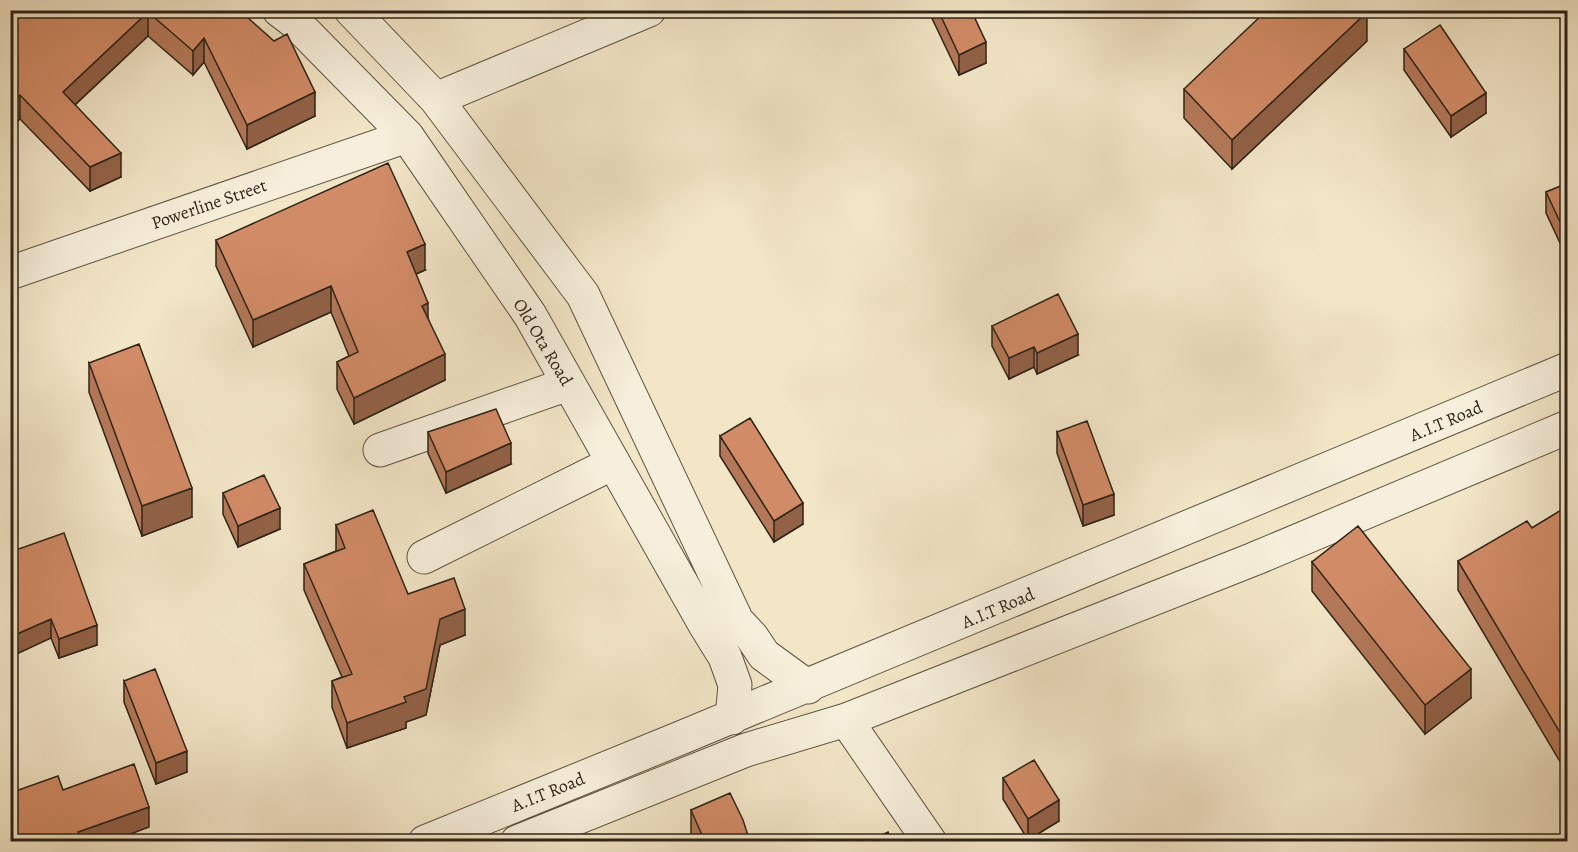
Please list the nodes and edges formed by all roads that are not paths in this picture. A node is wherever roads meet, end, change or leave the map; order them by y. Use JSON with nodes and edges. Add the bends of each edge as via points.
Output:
{"nodes":[{"id":1,"x":279,"y":10,"type":"edge"},
{"id":2,"x":351,"y":10,"type":"edge"},
{"id":3,"x":649,"y":10,"type":"edge"},
{"id":4,"x":436,"y":99,"type":"junction"},
{"id":5,"x":407,"y":136,"type":"junction"},
{"id":6,"x":10,"y":273,"type":"edge"},
{"id":7,"x":1568,"y":369,"type":"edge"},
{"id":8,"x":568,"y":384,"type":"junction"},
{"id":9,"x":1568,"y":427,"type":"edge"},
{"id":10,"x":380,"y":450,"type":"dead end"},
{"id":11,"x":613,"y":463,"type":"junction"},
{"id":12,"x":424,"y":557,"type":"dead end"},
{"id":13,"x":808,"y":687,"type":"junction"},
{"id":14,"x":732,"y":718,"type":"junction"},
{"id":15,"x":846,"y":720,"type":"junction"},
{"id":16,"x":425,"y":842,"type":"edge"},
{"id":17,"x":517,"y":842,"type":"edge"},
{"id":18,"x":930,"y":842,"type":"edge"}],
"edges":[{"from":1,"to":5,"type":"street","name":"Old Ota Road"},
{"from":2,"to":4,"type":"street"},
{"from":3,"to":4,"type":"street"},
{"from":4,"to":13,"type":"street","via":[[583,295],[737,621],[764,655]]},
{"from":5,"to":6,"type":"street","name":"Powerline Street"},
{"from":5,"to":8,"type":"street","name":"Old Ota Road","via":[[530,315]]},
{"from":7,"to":13,"type":"street","name":"A.I.T Road"},
{"from":8,"to":10,"type":"street"},
{"from":8,"to":11,"type":"street","name":"Old Ota Road"},
{"from":9,"to":15,"type":"street","name":"A.I.T Road","via":[[1254,559]]},
{"from":11,"to":12,"type":"street"},
{"from":11,"to":14,"type":"street","name":"Old Ota Road","via":[[724,657],[735,685]]},
{"from":13,"to":14,"type":"street","name":"A.I.T Road"},
{"from":14,"to":16,"type":"street","name":"A.I.T Road"},
{"from":15,"to":17,"type":"street","name":"A.I.T Road","via":[[746,750]]},
{"from":15,"to":18,"type":"street"}]}
